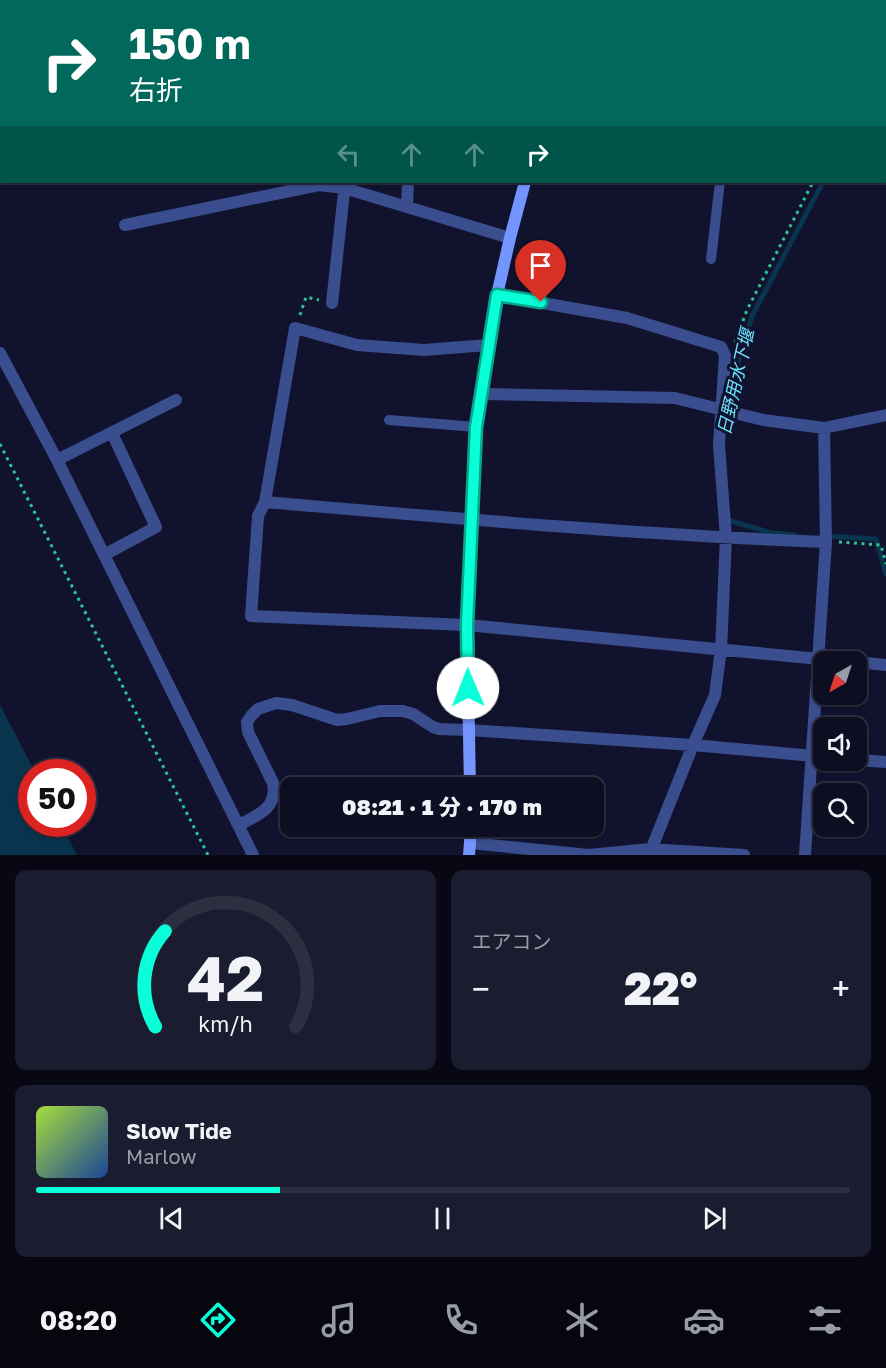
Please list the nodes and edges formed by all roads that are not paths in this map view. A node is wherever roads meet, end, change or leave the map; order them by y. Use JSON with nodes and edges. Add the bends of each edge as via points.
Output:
{"nodes":[{"id":1,"x":317,"y":183,"type":"edge"},
{"id":2,"x":408,"y":183,"type":"edge"},
{"id":3,"x":525,"y":183,"type":"edge"},
{"id":4,"x":720,"y":183,"type":"edge"},
{"id":5,"x":344,"y":185,"type":"edge"},
{"id":6,"x":407,"y":207,"type":"junction"},
{"id":7,"x":125,"y":225,"type":"dead end"},
{"id":8,"x":510,"y":238,"type":"junction"},
{"id":9,"x":711,"y":259,"type":"dead end"},
{"id":10,"x":497,"y":295,"type":"junction"},
{"id":11,"x":332,"y":303,"type":"road end"},
{"id":12,"x":488,"y":345,"type":"junction"},
{"id":13,"x":0,"y":353,"type":"edge"},
{"id":14,"x":481,"y":394,"type":"junction"},
{"id":15,"x":176,"y":400,"type":"dead end"},
{"id":16,"x":722,"y":410,"type":"junction"},
{"id":17,"x":886,"y":414,"type":"edge"},
{"id":18,"x":389,"y":420,"type":"dead end"},
{"id":19,"x":476,"y":427,"type":"junction"},
{"id":20,"x":824,"y":428,"type":"junction"},
{"id":21,"x":112,"y":433,"type":"junction"},
{"id":22,"x":57,"y":460,"type":"junction"},
{"id":23,"x":266,"y":502,"type":"junction"},
{"id":24,"x":471,"y":519,"type":"junction"},
{"id":25,"x":726,"y":538,"type":"junction"},
{"id":26,"x":826,"y":542,"type":"junction"},
{"id":27,"x":104,"y":555,"type":"junction"},
{"id":28,"x":467,"y":625,"type":"junction"},
{"id":29,"x":721,"y":649,"type":"junction"},
{"id":30,"x":818,"y":651,"type":"edge"},
{"id":31,"x":813,"y":658,"type":"edge"},
{"id":32,"x":867,"y":663,"type":"edge"},
{"id":33,"x":886,"y":665,"type":"edge"},
{"id":34,"x":469,"y":730,"type":"junction"},
{"id":35,"x":693,"y":746,"type":"junction"},
{"id":36,"x":813,"y":756,"type":"edge"},
{"id":37,"x":867,"y":761,"type":"edge"},
{"id":38,"x":886,"y":762,"type":"edge"},
{"id":39,"x":816,"y":771,"type":"edge"},
{"id":40,"x":470,"y":777,"type":"edge"},
{"id":41,"x":239,"y":825,"type":"junction"},
{"id":42,"x":470,"y":849,"type":"edge"},
{"id":43,"x":650,"y":852,"type":"edge"},
{"id":44,"x":253,"y":855,"type":"edge"},
{"id":45,"x":588,"y":855,"type":"edge"},
{"id":46,"x":744,"y":855,"type":"edge"},
{"id":47,"x":805,"y":855,"type":"edge"}],
"edges":[{"from":1,"to":5,"type":"street"},
{"from":1,"to":7,"type":"street"},
{"from":2,"to":6,"type":"street"},
{"from":3,"to":8,"type":"main road"},
{"from":4,"to":9,"type":"lane"},
{"from":5,"to":6,"type":"street"},
{"from":5,"to":11,"type":"street"},
{"from":6,"to":8,"type":"street"},
{"from":8,"to":10,"type":"main road"},
{"from":10,"to":12,"type":"main road"},
{"from":10,"to":16,"type":"street","via":[[627,318],[721,347],[725,355]]},
{"from":12,"to":14,"type":"main road"},
{"from":12,"to":23,"type":"street","via":[[424,350],[357,345],[295,328]]},
{"from":13,"to":22,"type":"street"},
{"from":14,"to":16,"type":"street","via":[[675,398]]},
{"from":14,"to":19,"type":"main road"},
{"from":15,"to":21,"type":"street"},
{"from":16,"to":20,"type":"street"},
{"from":16,"to":25,"type":"street","via":[[719,445]]},
{"from":17,"to":20,"type":"street"},
{"from":18,"to":19,"type":"lane"},
{"from":19,"to":24,"type":"main road"},
{"from":20,"to":26,"type":"street"},
{"from":21,"to":22,"type":"street"},
{"from":21,"to":27,"type":"street","via":[[156,527]]},
{"from":22,"to":27,"type":"street"},
{"from":23,"to":24,"type":"street"},
{"from":23,"to":28,"type":"street","via":[[258,516],[251,615]]},
{"from":24,"to":25,"type":"street"},
{"from":24,"to":28,"type":"main road"},
{"from":25,"to":26,"type":"street"},
{"from":25,"to":29,"type":"street"},
{"from":26,"to":30,"type":"street"},
{"from":27,"to":41,"type":"street"},
{"from":28,"to":29,"type":"street"},
{"from":28,"to":34,"type":"main road"},
{"from":29,"to":31,"type":"street"},
{"from":29,"to":35,"type":"street","via":[[715,695]]},
{"from":32,"to":33,"type":"street"},
{"from":34,"to":35,"type":"street"},
{"from":34,"to":40,"type":"main road"},
{"from":34,"to":41,"type":"street","via":[[439,729],[403,711],[380,711],[337,720],[283,703],[258,710],[247,722],[248,732],[275,792],[268,807]]},
{"from":35,"to":36,"type":"street"},
{"from":35,"to":43,"type":"street"},
{"from":37,"to":38,"type":"street"},
{"from":39,"to":47,"type":"street"},
{"from":41,"to":44,"type":"street"},
{"from":42,"to":45,"type":"street"},
{"from":43,"to":45,"type":"street"},
{"from":43,"to":46,"type":"street"}]}
